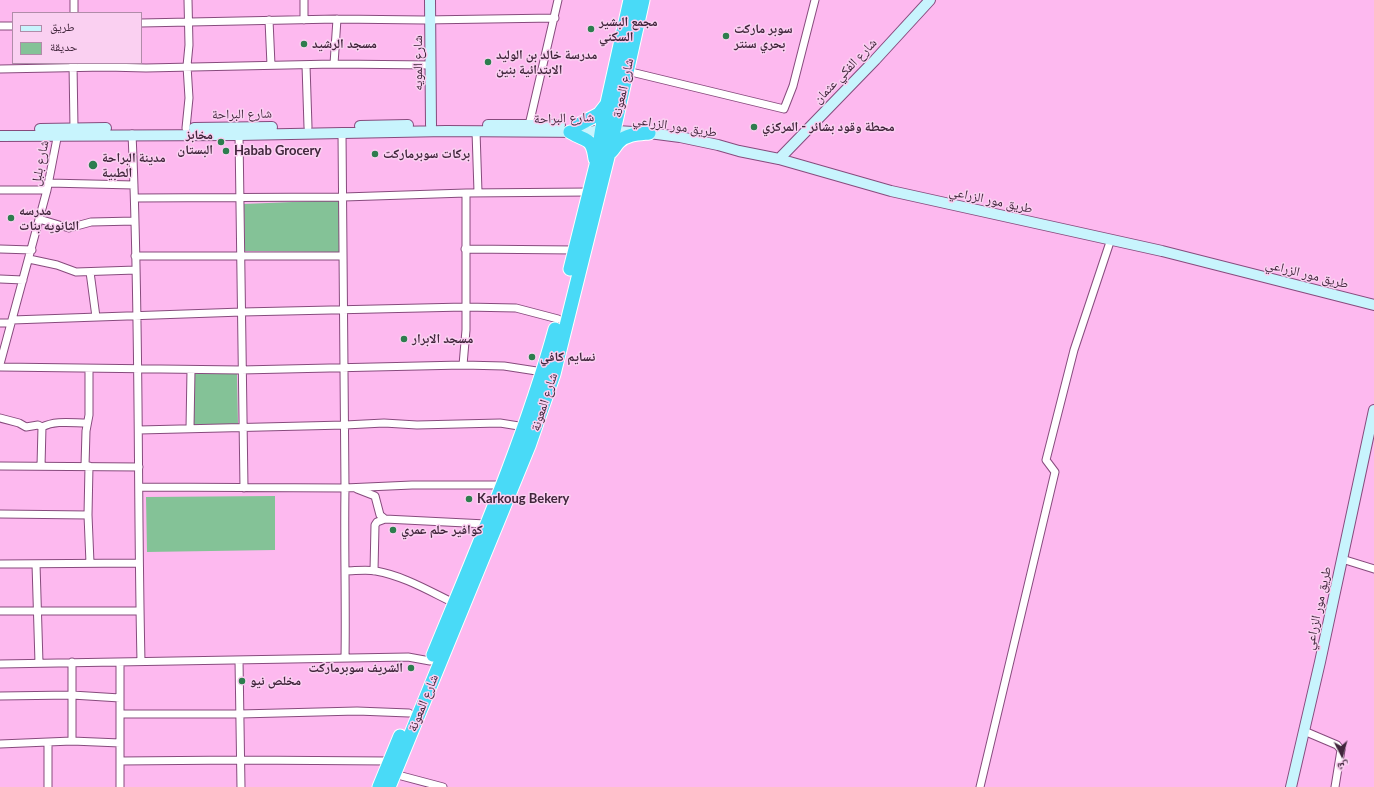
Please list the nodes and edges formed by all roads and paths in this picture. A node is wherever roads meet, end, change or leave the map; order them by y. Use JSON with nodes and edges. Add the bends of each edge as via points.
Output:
{"nodes":[{"id":1,"x":74,"y":0,"type":"edge"},
{"id":2,"x":188,"y":0,"type":"edge"},
{"id":3,"x":304,"y":0,"type":"edge"},
{"id":4,"x":430,"y":0,"type":"edge"},
{"id":5,"x":558,"y":0,"type":"edge"},
{"id":6,"x":630,"y":0,"type":"edge"},
{"id":7,"x":643,"y":0,"type":"edge"},
{"id":8,"x":815,"y":0,"type":"edge"},
{"id":9,"x":930,"y":0,"type":"edge"},
{"id":10,"x":74,"y":12,"type":"edge"},
{"id":11,"x":555,"y":18,"type":"junction"},
{"id":12,"x":337,"y":19,"type":"junction"},
{"id":13,"x":269,"y":20,"type":"junction"},
{"id":14,"x":304,"y":20,"type":"junction"},
{"id":15,"x":430,"y":20,"type":"junction"},
{"id":16,"x":189,"y":22,"type":"junction"},
{"id":17,"x":142,"y":23,"type":"edge"},
{"id":18,"x":0,"y":26,"type":"edge"},
{"id":19,"x":12,"y":26,"type":"edge"},
{"id":20,"x":334,"y":64,"type":"junction"},
{"id":21,"x":73,"y":65,"type":"edge"},
{"id":22,"x":106,"y":65,"type":"edge"},
{"id":23,"x":271,"y":65,"type":"junction"},
{"id":24,"x":306,"y":65,"type":"junction"},
{"id":25,"x":431,"y":65,"type":"junction"},
{"id":26,"x":186,"y":66,"type":"junction"},
{"id":27,"x":0,"y":69,"type":"edge"},
{"id":28,"x":627,"y":71,"type":"junction"},
{"id":29,"x":608,"y":102,"type":"junction"},
{"id":30,"x":529,"y":124,"type":"junction"},
{"id":31,"x":431,"y":125,"type":"junction"},
{"id":32,"x":308,"y":127,"type":"junction"},
{"id":33,"x":74,"y":128,"type":"junction"},
{"id":34,"x":186,"y":128,"type":"junction"},
{"id":35,"x":574,"y":128,"type":"junction"},
{"id":36,"x":0,"y":129,"type":"edge"},
{"id":37,"x":608,"y":130,"type":"junction"},
{"id":38,"x":476,"y":131,"type":"junction"},
{"id":39,"x":58,"y":132,"type":"junction"},
{"id":40,"x":342,"y":133,"type":"junction"},
{"id":41,"x":649,"y":133,"type":"junction"},
{"id":42,"x":132,"y":134,"type":"junction"},
{"id":43,"x":239,"y":134,"type":"junction"},
{"id":44,"x":0,"y":136,"type":"edge"},
{"id":45,"x":609,"y":153,"type":"junction"},
{"id":46,"x":779,"y":159,"type":"junction"},
{"id":47,"x":596,"y":164,"type":"junction"},
{"id":48,"x":134,"y":185,"type":"junction"},
{"id":49,"x":48,"y":187,"type":"junction"},
{"id":50,"x":0,"y":190,"type":"edge"},
{"id":51,"x":478,"y":192,"type":"junction"},
{"id":52,"x":589,"y":192,"type":"junction"},
{"id":53,"x":466,"y":193,"type":"junction"},
{"id":54,"x":344,"y":197,"type":"junction"},
{"id":55,"x":135,"y":198,"type":"junction"},
{"id":56,"x":240,"y":198,"type":"junction"},
{"id":57,"x":39,"y":219,"type":"junction"},
{"id":58,"x":135,"y":221,"type":"junction"},
{"id":59,"x":1111,"y":240,"type":"junction"},
{"id":60,"x":0,"y":249,"type":"edge"},
{"id":61,"x":465,"y":249,"type":"junction"},
{"id":62,"x":32,"y":250,"type":"junction"},
{"id":63,"x":575,"y":250,"type":"junction"},
{"id":64,"x":135,"y":256,"type":"junction"},
{"id":65,"x":241,"y":256,"type":"junction"},
{"id":66,"x":343,"y":256,"type":"junction"},
{"id":67,"x":29,"y":259,"type":"junction"},
{"id":68,"x":136,"y":270,"type":"junction"},
{"id":69,"x":90,"y":272,"type":"junction"},
{"id":70,"x":0,"y":279,"type":"edge"},
{"id":71,"x":23,"y":280,"type":"junction"},
{"id":72,"x":1374,"y":305,"type":"edge"},
{"id":73,"x":465,"y":307,"type":"junction"},
{"id":74,"x":344,"y":310,"type":"junction"},
{"id":75,"x":242,"y":312,"type":"junction"},
{"id":76,"x":96,"y":317,"type":"junction"},
{"id":77,"x":136,"y":317,"type":"junction"},
{"id":78,"x":558,"y":319,"type":"junction"},
{"id":79,"x":12,"y":321,"type":"junction"},
{"id":80,"x":0,"y":323,"type":"edge"},
{"id":81,"x":463,"y":365,"type":"junction"},
{"id":82,"x":0,"y":366,"type":"edge"},
{"id":83,"x":89,"y":369,"type":"junction"},
{"id":84,"x":137,"y":369,"type":"junction"},
{"id":85,"x":344,"y":369,"type":"junction"},
{"id":86,"x":191,"y":370,"type":"junction"},
{"id":87,"x":241,"y":370,"type":"junction"},
{"id":88,"x":543,"y":372,"type":"junction"},
{"id":89,"x":1374,"y":410,"type":"edge"},
{"id":90,"x":0,"y":418,"type":"edge"},
{"id":91,"x":87,"y":423,"type":"junction"},
{"id":92,"x":345,"y":425,"type":"junction"},
{"id":93,"x":42,"y":427,"type":"junction"},
{"id":94,"x":525,"y":427,"type":"junction"},
{"id":95,"x":190,"y":428,"type":"junction"},
{"id":96,"x":242,"y":428,"type":"junction"},
{"id":97,"x":139,"y":430,"type":"junction"},
{"id":98,"x":0,"y":466,"type":"edge"},
{"id":99,"x":41,"y":466,"type":"junction"},
{"id":100,"x":87,"y":466,"type":"junction"},
{"id":101,"x":138,"y":466,"type":"junction"},
{"id":102,"x":502,"y":485,"type":"junction"},
{"id":103,"x":139,"y":487,"type":"junction"},
{"id":104,"x":244,"y":488,"type":"junction"},
{"id":105,"x":346,"y":488,"type":"junction"},
{"id":106,"x":356,"y":488,"type":"junction"},
{"id":107,"x":0,"y":514,"type":"edge"},
{"id":108,"x":88,"y":515,"type":"junction"},
{"id":109,"x":385,"y":519,"type":"junction"},
{"id":110,"x":486,"y":524,"type":"junction"},
{"id":111,"x":1342,"y":559,"type":"junction"},
{"id":112,"x":139,"y":563,"type":"junction"},
{"id":113,"x":0,"y":564,"type":"edge"},
{"id":114,"x":36,"y":564,"type":"junction"},
{"id":115,"x":90,"y":564,"type":"junction"},
{"id":116,"x":1374,"y":569,"type":"edge"},
{"id":117,"x":345,"y":571,"type":"junction"},
{"id":118,"x":374,"y":571,"type":"junction"},
{"id":119,"x":454,"y":603,"type":"junction"},
{"id":120,"x":38,"y":611,"type":"junction"},
{"id":121,"x":140,"y":611,"type":"junction"},
{"id":122,"x":0,"y":612,"type":"edge"},
{"id":123,"x":345,"y":658,"type":"junction"},
{"id":124,"x":239,"y":660,"type":"junction"},
{"id":125,"x":141,"y":661,"type":"junction"},
{"id":126,"x":430,"y":661,"type":"junction"},
{"id":127,"x":72,"y":662,"type":"junction"},
{"id":128,"x":120,"y":662,"type":"junction"},
{"id":129,"x":39,"y":663,"type":"junction"},
{"id":130,"x":0,"y":664,"type":"edge"},
{"id":131,"x":72,"y":695,"type":"junction"},
{"id":132,"x":0,"y":696,"type":"edge"},
{"id":133,"x":120,"y":698,"type":"junction"},
{"id":134,"x":409,"y":713,"type":"junction"},
{"id":135,"x":120,"y":714,"type":"junction"},
{"id":136,"x":240,"y":714,"type":"junction"},
{"id":137,"x":1304,"y":731,"type":"junction"},
{"id":138,"x":72,"y":742,"type":"junction"},
{"id":139,"x":48,"y":743,"type":"junction"},
{"id":140,"x":120,"y":743,"type":"junction"},
{"id":141,"x":0,"y":744,"type":"edge"},
{"id":142,"x":240,"y":760,"type":"junction"},
{"id":143,"x":120,"y":761,"type":"junction"},
{"id":144,"x":389,"y":761,"type":"junction"},
{"id":145,"x":394,"y":774,"type":"junction"},
{"id":146,"x":48,"y":787,"type":"edge"},
{"id":147,"x":120,"y":787,"type":"edge"},
{"id":148,"x":241,"y":787,"type":"edge"},
{"id":149,"x":379,"y":787,"type":"edge"},
{"id":150,"x":389,"y":787,"type":"edge"},
{"id":151,"x":443,"y":787,"type":"edge"},
{"id":152,"x":980,"y":787,"type":"edge"},
{"id":153,"x":1291,"y":787,"type":"edge"},
{"id":154,"x":1335,"y":787,"type":"edge"}],
"edges":[{"from":1,"to":10,"type":"street"},
{"from":2,"to":16,"type":"street"},
{"from":3,"to":14,"type":"street"},
{"from":4,"to":15,"type":"street","name":"شارع المويه"},
{"from":5,"to":11,"type":"street"},
{"from":6,"to":29,"type":"highway","name":"شارع المعونة"},
{"from":7,"to":28,"type":"highway","name":"شارع المعونة"},
{"from":8,"to":28,"type":"street","via":[[793,86],[784,109]]},
{"from":9,"to":46,"type":"street","name":"شارع الفكي عثمان"},
{"from":11,"to":15,"type":"street"},
{"from":11,"to":30,"type":"street"},
{"from":12,"to":14,"type":"street"},
{"from":12,"to":15,"type":"street"},
{"from":12,"to":20,"type":"street"},
{"from":13,"to":14,"type":"street"},
{"from":13,"to":16,"type":"street"},
{"from":13,"to":23,"type":"street"},
{"from":15,"to":25,"type":"street","name":"شارع المويه"},
{"from":16,"to":17,"type":"street"},
{"from":16,"to":26,"type":"street"},
{"from":18,"to":19,"type":"street"},
{"from":20,"to":24,"type":"street"},
{"from":20,"to":25,"type":"street"},
{"from":21,"to":22,"type":"street"},
{"from":21,"to":27,"type":"street"},
{"from":21,"to":33,"type":"street"},
{"from":22,"to":26,"type":"street","via":[[146,68]]},
{"from":23,"to":24,"type":"street"},
{"from":23,"to":26,"type":"street"},
{"from":24,"to":32,"type":"street"},
{"from":25,"to":31,"type":"street","name":"شارع المويه"},
{"from":26,"to":34,"type":"street"},
{"from":28,"to":37,"type":"highway","name":"شارع المعونة"},
{"from":29,"to":35,"type":"highway","via":[[599,114]]},
{"from":29,"to":37,"type":"highway","name":"شارع المعونة"},
{"from":30,"to":31,"type":"street","name":"شارع البراحة"},
{"from":30,"to":35,"type":"street","name":"شارع البراحة"},
{"from":31,"to":32,"type":"street","name":"شارع البراحة"},
{"from":32,"to":34,"type":"street","name":"شارع البراحة"},
{"from":33,"to":34,"type":"street","name":"شارع البراحة"},
{"from":33,"to":39,"type":"street","name":"شارع البراحة"},
{"from":35,"to":37,"type":"street","name":"شارع البراحة","via":[[594,126]]},
{"from":35,"to":38,"type":"street","name":"شارع البراحة"},
{"from":35,"to":47,"type":"highway","via":[[592,145]]},
{"from":36,"to":39,"type":"street","name":"شارع البراحة"},
{"from":37,"to":41,"type":"street","name":"طريق مور الزراعي"},
{"from":37,"to":45,"type":"highway","name":"شارع المعونة"},
{"from":37,"to":47,"type":"highway","name":"شارع المعونة"},
{"from":38,"to":40,"type":"street","name":"شارع البراحة"},
{"from":38,"to":51,"type":"street"},
{"from":39,"to":42,"type":"street","name":"شارع البراحة"},
{"from":39,"to":44,"type":"street","name":"شارع البراحة"},
{"from":39,"to":49,"type":"street","name":"شارع بلبل"},
{"from":40,"to":43,"type":"street","name":"شارع البراحة"},
{"from":40,"to":54,"type":"street"},
{"from":41,"to":45,"type":"highway","via":[[625,137]]},
{"from":41,"to":46,"type":"street","name":"طريق مور الزراعي","via":[[680,137]]},
{"from":42,"to":43,"type":"street","name":"شارع البراحة"},
{"from":42,"to":48,"type":"street"},
{"from":43,"to":56,"type":"street"},
{"from":45,"to":145,"type":"highway","name":"شارع المعونة","via":[[546,400]]},
{"from":46,"to":59,"type":"street","name":"طريق مور الزراعي","via":[[891,191]]},
{"from":47,"to":52,"type":"highway","name":"شارع المعونة"},
{"from":48,"to":49,"type":"street"},
{"from":48,"to":55,"type":"street"},
{"from":49,"to":50,"type":"street"},
{"from":49,"to":57,"type":"street","name":"شارع بلبل"},
{"from":51,"to":52,"type":"street"},
{"from":51,"to":53,"type":"street"},
{"from":52,"to":63,"type":"highway","name":"شارع المعونة"},
{"from":53,"to":54,"type":"street"},
{"from":53,"to":61,"type":"street"},
{"from":54,"to":56,"type":"street"},
{"from":54,"to":66,"type":"street"},
{"from":55,"to":56,"type":"street"},
{"from":55,"to":58,"type":"street"},
{"from":56,"to":65,"type":"street"},
{"from":57,"to":58,"type":"street","via":[[69,228],[91,222]]},
{"from":57,"to":62,"type":"street","name":"شارع بلبل"},
{"from":58,"to":64,"type":"street"},
{"from":59,"to":72,"type":"street","name":"طريق مور الزراعي"},
{"from":59,"to":152,"type":"street","via":[[1074,350],[1046,460],[1055,472]]},
{"from":60,"to":62,"type":"street"},
{"from":61,"to":63,"type":"street"},
{"from":61,"to":73,"type":"street"},
{"from":62,"to":67,"type":"street","name":"شارع بلبل"},
{"from":63,"to":78,"type":"highway","name":"شارع المعونة"},
{"from":64,"to":65,"type":"street"},
{"from":64,"to":68,"type":"street"},
{"from":65,"to":66,"type":"street"},
{"from":65,"to":75,"type":"street"},
{"from":66,"to":74,"type":"street"},
{"from":67,"to":69,"type":"street","via":[[76,272]]},
{"from":67,"to":71,"type":"street","name":"شارع بلبل"},
{"from":68,"to":69,"type":"street"},
{"from":68,"to":77,"type":"street"},
{"from":69,"to":76,"type":"street"},
{"from":70,"to":71,"type":"street"},
{"from":71,"to":79,"type":"street","name":"شارع بلبل"},
{"from":73,"to":74,"type":"street"},
{"from":73,"to":78,"type":"street","via":[[516,308]]},
{"from":73,"to":81,"type":"street"},
{"from":74,"to":75,"type":"street"},
{"from":74,"to":85,"type":"street"},
{"from":75,"to":77,"type":"street"},
{"from":75,"to":87,"type":"street"},
{"from":76,"to":77,"type":"street"},
{"from":76,"to":79,"type":"street"},
{"from":77,"to":84,"type":"street"},
{"from":78,"to":88,"type":"highway","name":"شارع المعونة"},
{"from":79,"to":80,"type":"street"},
{"from":79,"to":82,"type":"street","name":"شارع بلبل"},
{"from":81,"to":85,"type":"street"},
{"from":81,"to":88,"type":"street","via":[[504,366]]},
{"from":82,"to":83,"type":"street"},
{"from":83,"to":84,"type":"street"},
{"from":83,"to":91,"type":"street"},
{"from":84,"to":86,"type":"street"},
{"from":84,"to":97,"type":"street"},
{"from":85,"to":87,"type":"street"},
{"from":85,"to":92,"type":"street"},
{"from":86,"to":87,"type":"street"},
{"from":86,"to":95,"type":"street"},
{"from":87,"to":96,"type":"street"},
{"from":88,"to":94,"type":"highway","name":"شارع المعونة"},
{"from":89,"to":111,"type":"street","name":"طريق مور الزراعي"},
{"from":90,"to":93,"type":"street","via":[[26,427]]},
{"from":91,"to":93,"type":"street","via":[[59,422]]},
{"from":91,"to":100,"type":"street"},
{"from":92,"to":94,"type":"street","via":[[500,423]]},
{"from":92,"to":96,"type":"street"},
{"from":92,"to":105,"type":"street"},
{"from":93,"to":99,"type":"street"},
{"from":94,"to":102,"type":"highway","name":"شارع المعونة"},
{"from":95,"to":96,"type":"street"},
{"from":95,"to":97,"type":"street"},
{"from":96,"to":104,"type":"street"},
{"from":97,"to":101,"type":"street"},
{"from":98,"to":99,"type":"street"},
{"from":99,"to":100,"type":"street"},
{"from":100,"to":101,"type":"street"},
{"from":100,"to":108,"type":"street"},
{"from":101,"to":103,"type":"street"},
{"from":102,"to":106,"type":"street"},
{"from":102,"to":110,"type":"highway","name":"شارع المعونة"},
{"from":103,"to":104,"type":"street"},
{"from":103,"to":112,"type":"street"},
{"from":104,"to":105,"type":"street"},
{"from":105,"to":106,"type":"street"},
{"from":105,"to":117,"type":"street"},
{"from":106,"to":109,"type":"street","via":[[375,496],[380,515]]},
{"from":107,"to":108,"type":"street"},
{"from":108,"to":115,"type":"street"},
{"from":109,"to":110,"type":"street"},
{"from":109,"to":118,"type":"street","via":[[375,525]]},
{"from":110,"to":119,"type":"highway","name":"شارع المعونة"},
{"from":111,"to":116,"type":"street"},
{"from":111,"to":137,"type":"street","name":"طريق مور الزراعي"},
{"from":112,"to":115,"type":"street"},
{"from":112,"to":121,"type":"street"},
{"from":113,"to":114,"type":"street"},
{"from":114,"to":115,"type":"street"},
{"from":114,"to":120,"type":"street"},
{"from":117,"to":118,"type":"street"},
{"from":117,"to":123,"type":"street"},
{"from":118,"to":119,"type":"street","via":[[409,581]]},
{"from":119,"to":126,"type":"highway","name":"شارع المعونة"},
{"from":120,"to":121,"type":"street"},
{"from":120,"to":122,"type":"street"},
{"from":120,"to":129,"type":"street"},
{"from":121,"to":125,"type":"street"},
{"from":123,"to":124,"type":"street"},
{"from":123,"to":126,"type":"street","via":[[408,657]]},
{"from":124,"to":125,"type":"street"},
{"from":124,"to":136,"type":"street"},
{"from":125,"to":128,"type":"street"},
{"from":126,"to":134,"type":"highway","name":"شارع المعونة"},
{"from":127,"to":128,"type":"street"},
{"from":127,"to":129,"type":"street"},
{"from":127,"to":131,"type":"street"},
{"from":128,"to":133,"type":"street"},
{"from":129,"to":130,"type":"street"},
{"from":131,"to":132,"type":"street"},
{"from":131,"to":133,"type":"street"},
{"from":131,"to":138,"type":"street"},
{"from":133,"to":135,"type":"street"},
{"from":134,"to":136,"type":"street","via":[[357,711]]},
{"from":134,"to":144,"type":"highway","name":"شارع المعونة"},
{"from":135,"to":136,"type":"street"},
{"from":135,"to":140,"type":"street"},
{"from":136,"to":142,"type":"street"},
{"from":137,"to":153,"type":"street","name":"طريق مور الزراعي"},
{"from":137,"to":154,"type":"street","via":[[1337,744],[1341,750]]},
{"from":138,"to":139,"type":"street"},
{"from":138,"to":140,"type":"street"},
{"from":139,"to":141,"type":"street"},
{"from":139,"to":146,"type":"street"},
{"from":140,"to":143,"type":"street"},
{"from":142,"to":143,"type":"street"},
{"from":142,"to":144,"type":"street"},
{"from":142,"to":148,"type":"street"},
{"from":143,"to":147,"type":"street"},
{"from":144,"to":149,"type":"highway","name":"شارع المعونة"},
{"from":145,"to":150,"type":"highway","name":"شارع المعونة"},
{"from":145,"to":151,"type":"street"}]}
